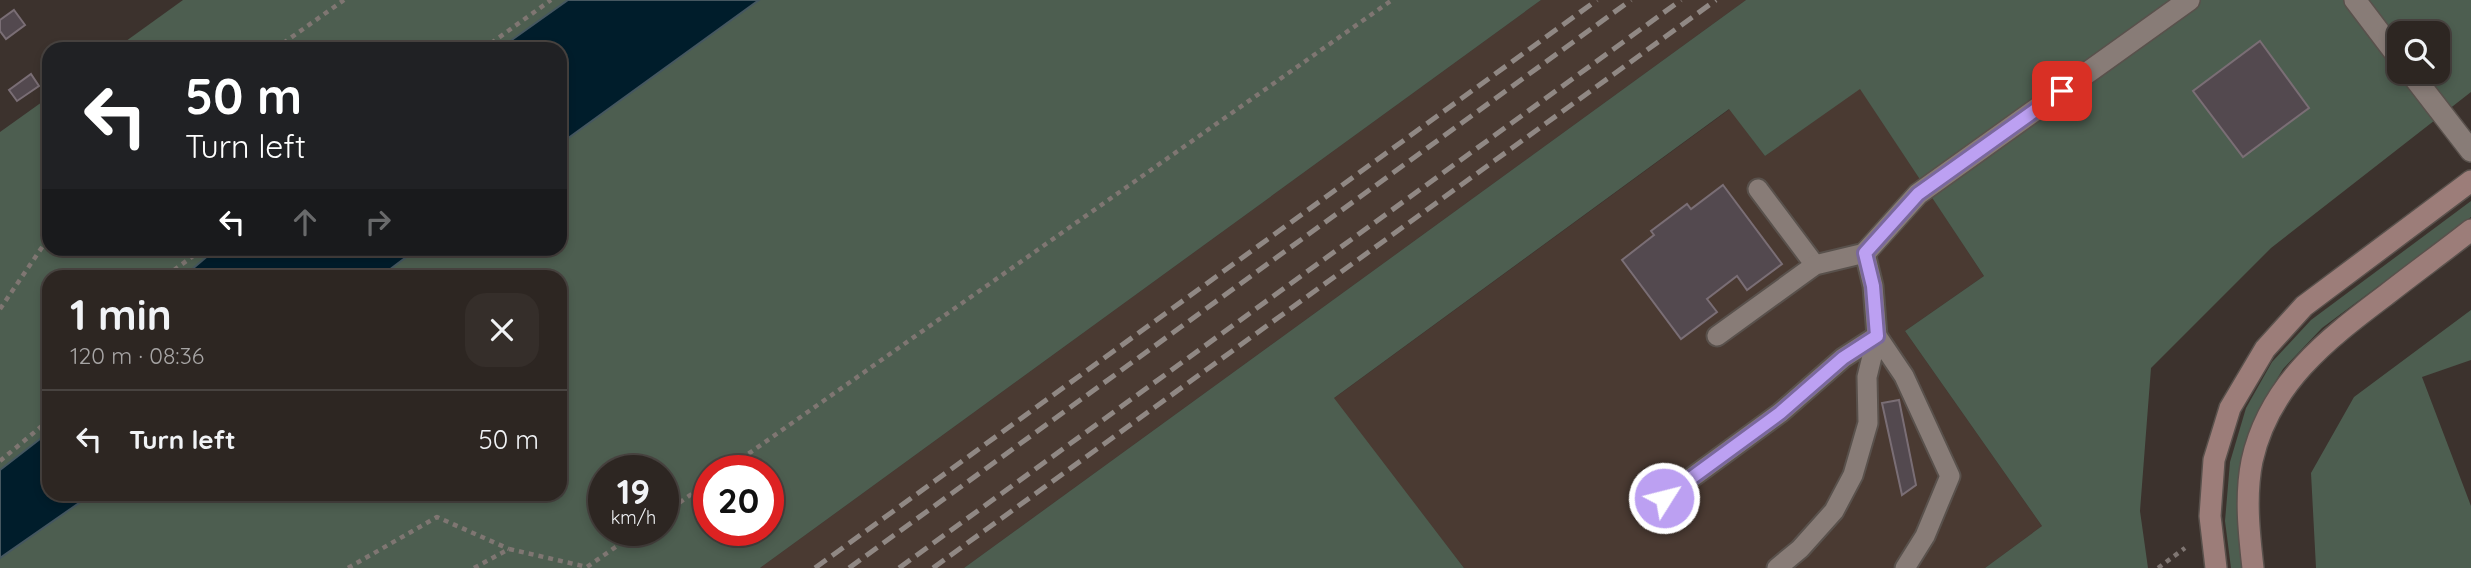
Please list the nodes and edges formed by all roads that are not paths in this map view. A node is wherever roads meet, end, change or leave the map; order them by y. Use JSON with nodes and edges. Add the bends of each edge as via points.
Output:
{"nodes":[{"id":1,"x":2189,"y":0,"type":"edge"},
{"id":2,"x":2355,"y":0,"type":"edge"},
{"id":3,"x":2387,"y":42,"type":"edge"},
{"id":4,"x":2419,"y":84,"type":"edge"},
{"id":5,"x":2471,"y":151,"type":"edge"},
{"id":6,"x":2471,"y":181,"type":"edge"},
{"id":7,"x":1758,"y":189,"type":"dead end"},
{"id":8,"x":2471,"y":230,"type":"edge"},
{"id":9,"x":1865,"y":253,"type":"junction"},
{"id":10,"x":1815,"y":265,"type":"junction"},
{"id":11,"x":1717,"y":336,"type":"dead end"},
{"id":12,"x":1877,"y":336,"type":"junction"},
{"id":13,"x":1664,"y":498,"type":"dead end"},
{"id":14,"x":1777,"y":568,"type":"edge"},
{"id":15,"x":1905,"y":568,"type":"edge"},
{"id":16,"x":2216,"y":568,"type":"edge"},
{"id":17,"x":2253,"y":568,"type":"edge"}],
"edges":[{"from":1,"to":9,"type":"street","via":[[1918,194]]},
{"from":2,"to":3,"type":"street"},
{"from":4,"to":5,"type":"street"},
{"from":6,"to":16,"type":"street","via":[[2304,306],[2265,349],[2230,408],[2214,460],[2210,516]]},
{"from":7,"to":10,"type":"lane"},
{"from":8,"to":17,"type":"street","via":[[2334,333],[2292,376],[2266,418],[2252,463],[2248,524]]},
{"from":9,"to":10,"type":"lane"},
{"from":9,"to":12,"type":"lane"},
{"from":10,"to":11,"type":"lane"},
{"from":12,"to":13,"type":"lane"},
{"from":12,"to":14,"type":"lane","via":[[1867,377],[1868,423],[1853,475],[1834,511]]},
{"from":12,"to":15,"type":"lane","via":[[1904,376],[1950,476],[1925,537]]}]}
